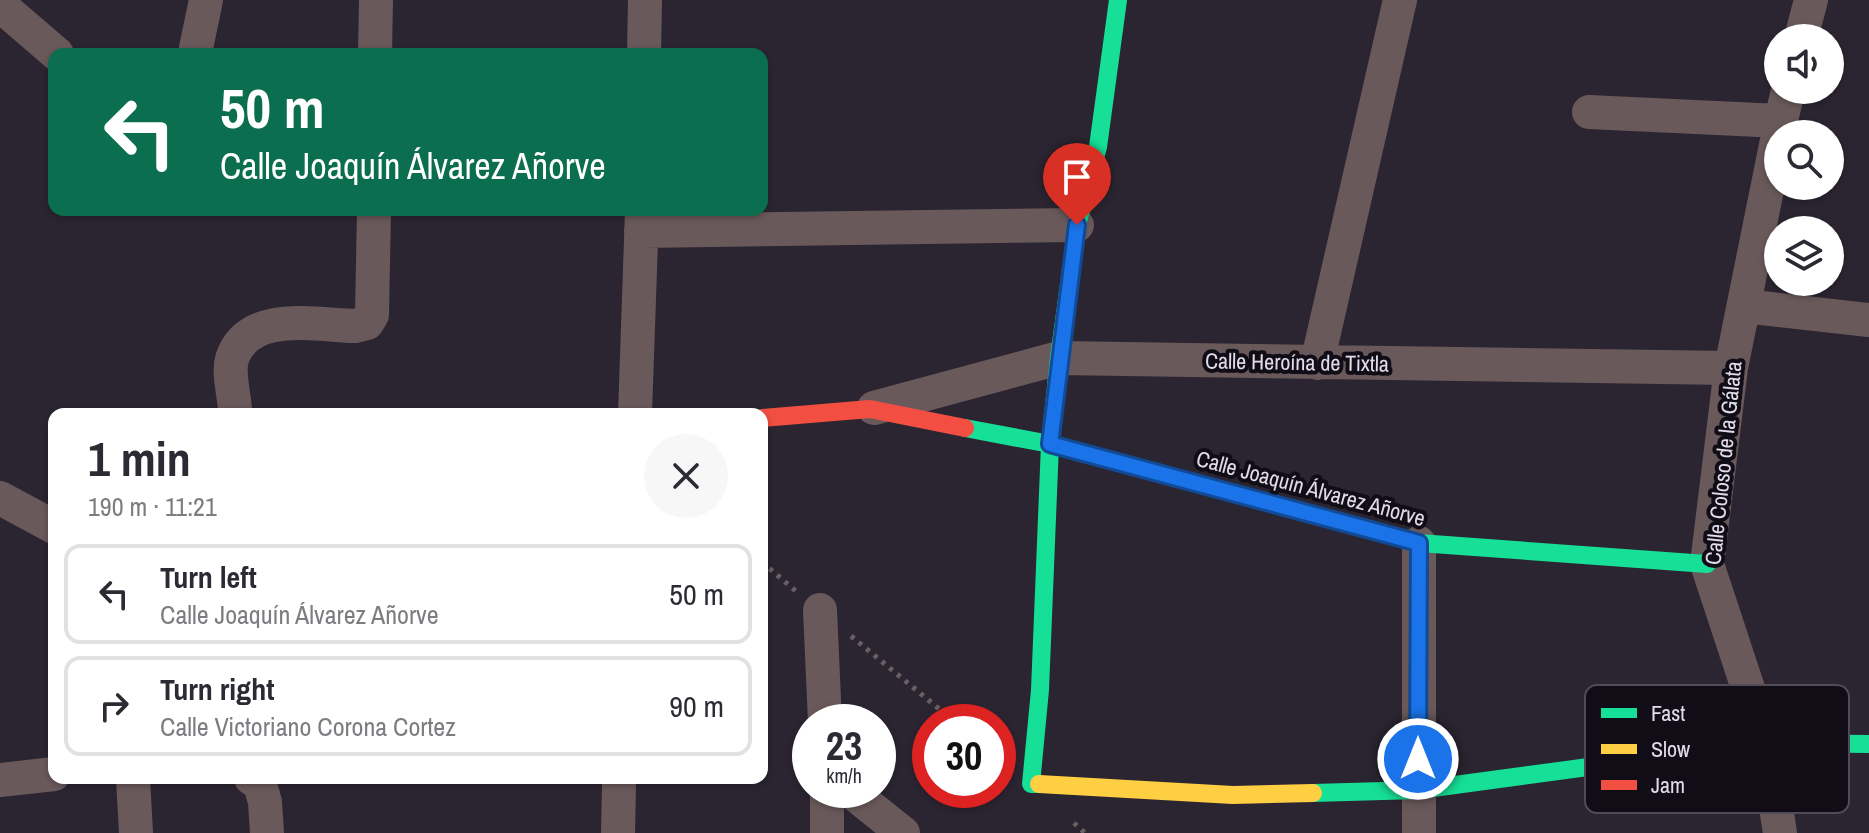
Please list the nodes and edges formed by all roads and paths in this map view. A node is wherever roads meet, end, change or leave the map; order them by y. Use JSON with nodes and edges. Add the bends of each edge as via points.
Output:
{"nodes":[{"id":1,"x":206,"y":0,"type":"edge"},
{"id":2,"x":376,"y":0,"type":"edge"},
{"id":3,"x":645,"y":0,"type":"edge"},
{"id":4,"x":1118,"y":0,"type":"edge"},
{"id":5,"x":1400,"y":0,"type":"edge"},
{"id":6,"x":1811,"y":0,"type":"edge"},
{"id":7,"x":0,"y":5,"type":"edge"},
{"id":8,"x":1805,"y":24,"type":"edge"},
{"id":9,"x":50,"y":48,"type":"edge"},
{"id":10,"x":196,"y":48,"type":"dead end"},
{"id":11,"x":375,"y":48,"type":"edge"},
{"id":12,"x":644,"y":48,"type":"edge"},
{"id":13,"x":1589,"y":112,"type":"dead end"},
{"id":14,"x":1781,"y":120,"type":"edge"},
{"id":15,"x":1765,"y":200,"type":"edge"},
{"id":16,"x":374,"y":216,"type":"edge"},
{"id":17,"x":641,"y":221,"type":"edge"},
{"id":18,"x":1077,"y":225,"type":"junction"},
{"id":19,"x":1744,"y":306,"type":"junction"},
{"id":20,"x":1869,"y":320,"type":"edge"},
{"id":21,"x":1059,"y":358,"type":"junction"},
{"id":22,"x":1317,"y":363,"type":"junction"},
{"id":23,"x":1731,"y":368,"type":"junction"},
{"id":24,"x":235,"y":408,"type":"edge"},
{"id":25,"x":635,"y":408,"type":"edge"},
{"id":26,"x":870,"y":409,"type":"junction"},
{"id":27,"x":768,"y":418,"type":"edge"},
{"id":28,"x":1050,"y":444,"type":"junction"},
{"id":29,"x":0,"y":498,"type":"edge"},
{"id":30,"x":48,"y":524,"type":"edge"},
{"id":31,"x":1419,"y":543,"type":"junction"},
{"id":32,"x":1707,"y":564,"type":"junction"},
{"id":33,"x":768,"y":567,"type":"edge"},
{"id":34,"x":820,"y":610,"type":"junction"},
{"id":35,"x":1747,"y":685,"type":"edge"},
{"id":36,"x":824,"y":704,"type":"edge"},
{"id":37,"x":933,"y":704,"type":"edge"},
{"id":38,"x":1849,"y":744,"type":"edge"},
{"id":39,"x":1869,"y":744,"type":"edge"},
{"id":40,"x":1585,"y":767,"type":"edge"},
{"id":41,"x":48,"y":775,"type":"edge"},
{"id":42,"x":0,"y":780,"type":"edge"},
{"id":43,"x":133,"y":784,"type":"edge"},
{"id":44,"x":260,"y":784,"type":"edge"},
{"id":45,"x":619,"y":785,"type":"dead end"},
{"id":46,"x":1418,"y":790,"type":"junction"},
{"id":47,"x":827,"y":808,"type":"edge"},
{"id":48,"x":872,"y":808,"type":"edge"},
{"id":49,"x":1777,"y":813,"type":"edge"},
{"id":50,"x":136,"y":833,"type":"edge"},
{"id":51,"x":267,"y":833,"type":"edge"},
{"id":52,"x":618,"y":833,"type":"edge"},
{"id":53,"x":827,"y":833,"type":"edge"},
{"id":54,"x":903,"y":833,"type":"edge"},
{"id":55,"x":1419,"y":833,"type":"edge"},
{"id":56,"x":1780,"y":833,"type":"edge"}],
"edges":[{"from":1,"to":10,"type":"street"},
{"from":2,"to":11,"type":"street"},
{"from":3,"to":12,"type":"street"},
{"from":4,"to":18,"type":"street","via":[[1098,147]]},
{"from":5,"to":22,"type":"street"},
{"from":6,"to":8,"type":"street"},
{"from":7,"to":9,"type":"street"},
{"from":13,"to":14,"type":"street"},
{"from":15,"to":19,"type":"street","name":"Calle Coloso de la Gálata"},
{"from":16,"to":24,"type":"street","via":[[372,315],[367,323],[271,324],[247,334],[232,360]]},
{"from":17,"to":18,"type":"street"},
{"from":17,"to":25,"type":"street"},
{"from":18,"to":21,"type":"street"},
{"from":19,"to":20,"type":"street"},
{"from":19,"to":23,"type":"street","name":"Calle Coloso de la Gálata"},
{"from":21,"to":22,"type":"street","name":"Calle Heroína de Tixtla"},
{"from":21,"to":26,"type":"street","name":"Calle Heroína de Tixtla"},
{"from":21,"to":28,"type":"street"},
{"from":22,"to":23,"type":"street","name":"Calle Heroína de Tixtla"},
{"from":23,"to":32,"type":"street","name":"Calle Coloso de la Gálata"},
{"from":26,"to":27,"type":"street","name":"Calle Joaquín Álvarez Añorve"},
{"from":26,"to":28,"type":"street","name":"Calle Joaquín Álvarez Añorve"},
{"from":28,"to":31,"type":"street","name":"Calle Joaquín Álvarez Añorve"},
{"from":28,"to":46,"type":"street","via":[[1031,784],[1233,795]]},
{"from":29,"to":30,"type":"street"},
{"from":31,"to":32,"type":"street","name":"Calle Joaquín Álvarez Añorve"},
{"from":31,"to":46,"type":"street"},
{"from":32,"to":35,"type":"street","name":"Calle Coloso de la Gálata"},
{"from":33,"to":34,"type":"path"},
{"from":34,"to":36,"type":"street"},
{"from":34,"to":37,"type":"path"},
{"from":38,"to":39,"type":"street"},
{"from":40,"to":46,"type":"street"},
{"from":41,"to":42,"type":"street"},
{"from":43,"to":50,"type":"street"},
{"from":44,"to":51,"type":"street"},
{"from":45,"to":52,"type":"street"},
{"from":46,"to":55,"type":"street"},
{"from":47,"to":53,"type":"street"},
{"from":48,"to":54,"type":"street"},
{"from":49,"to":56,"type":"street","name":"Calle Coloso de la Gálata"}]}
